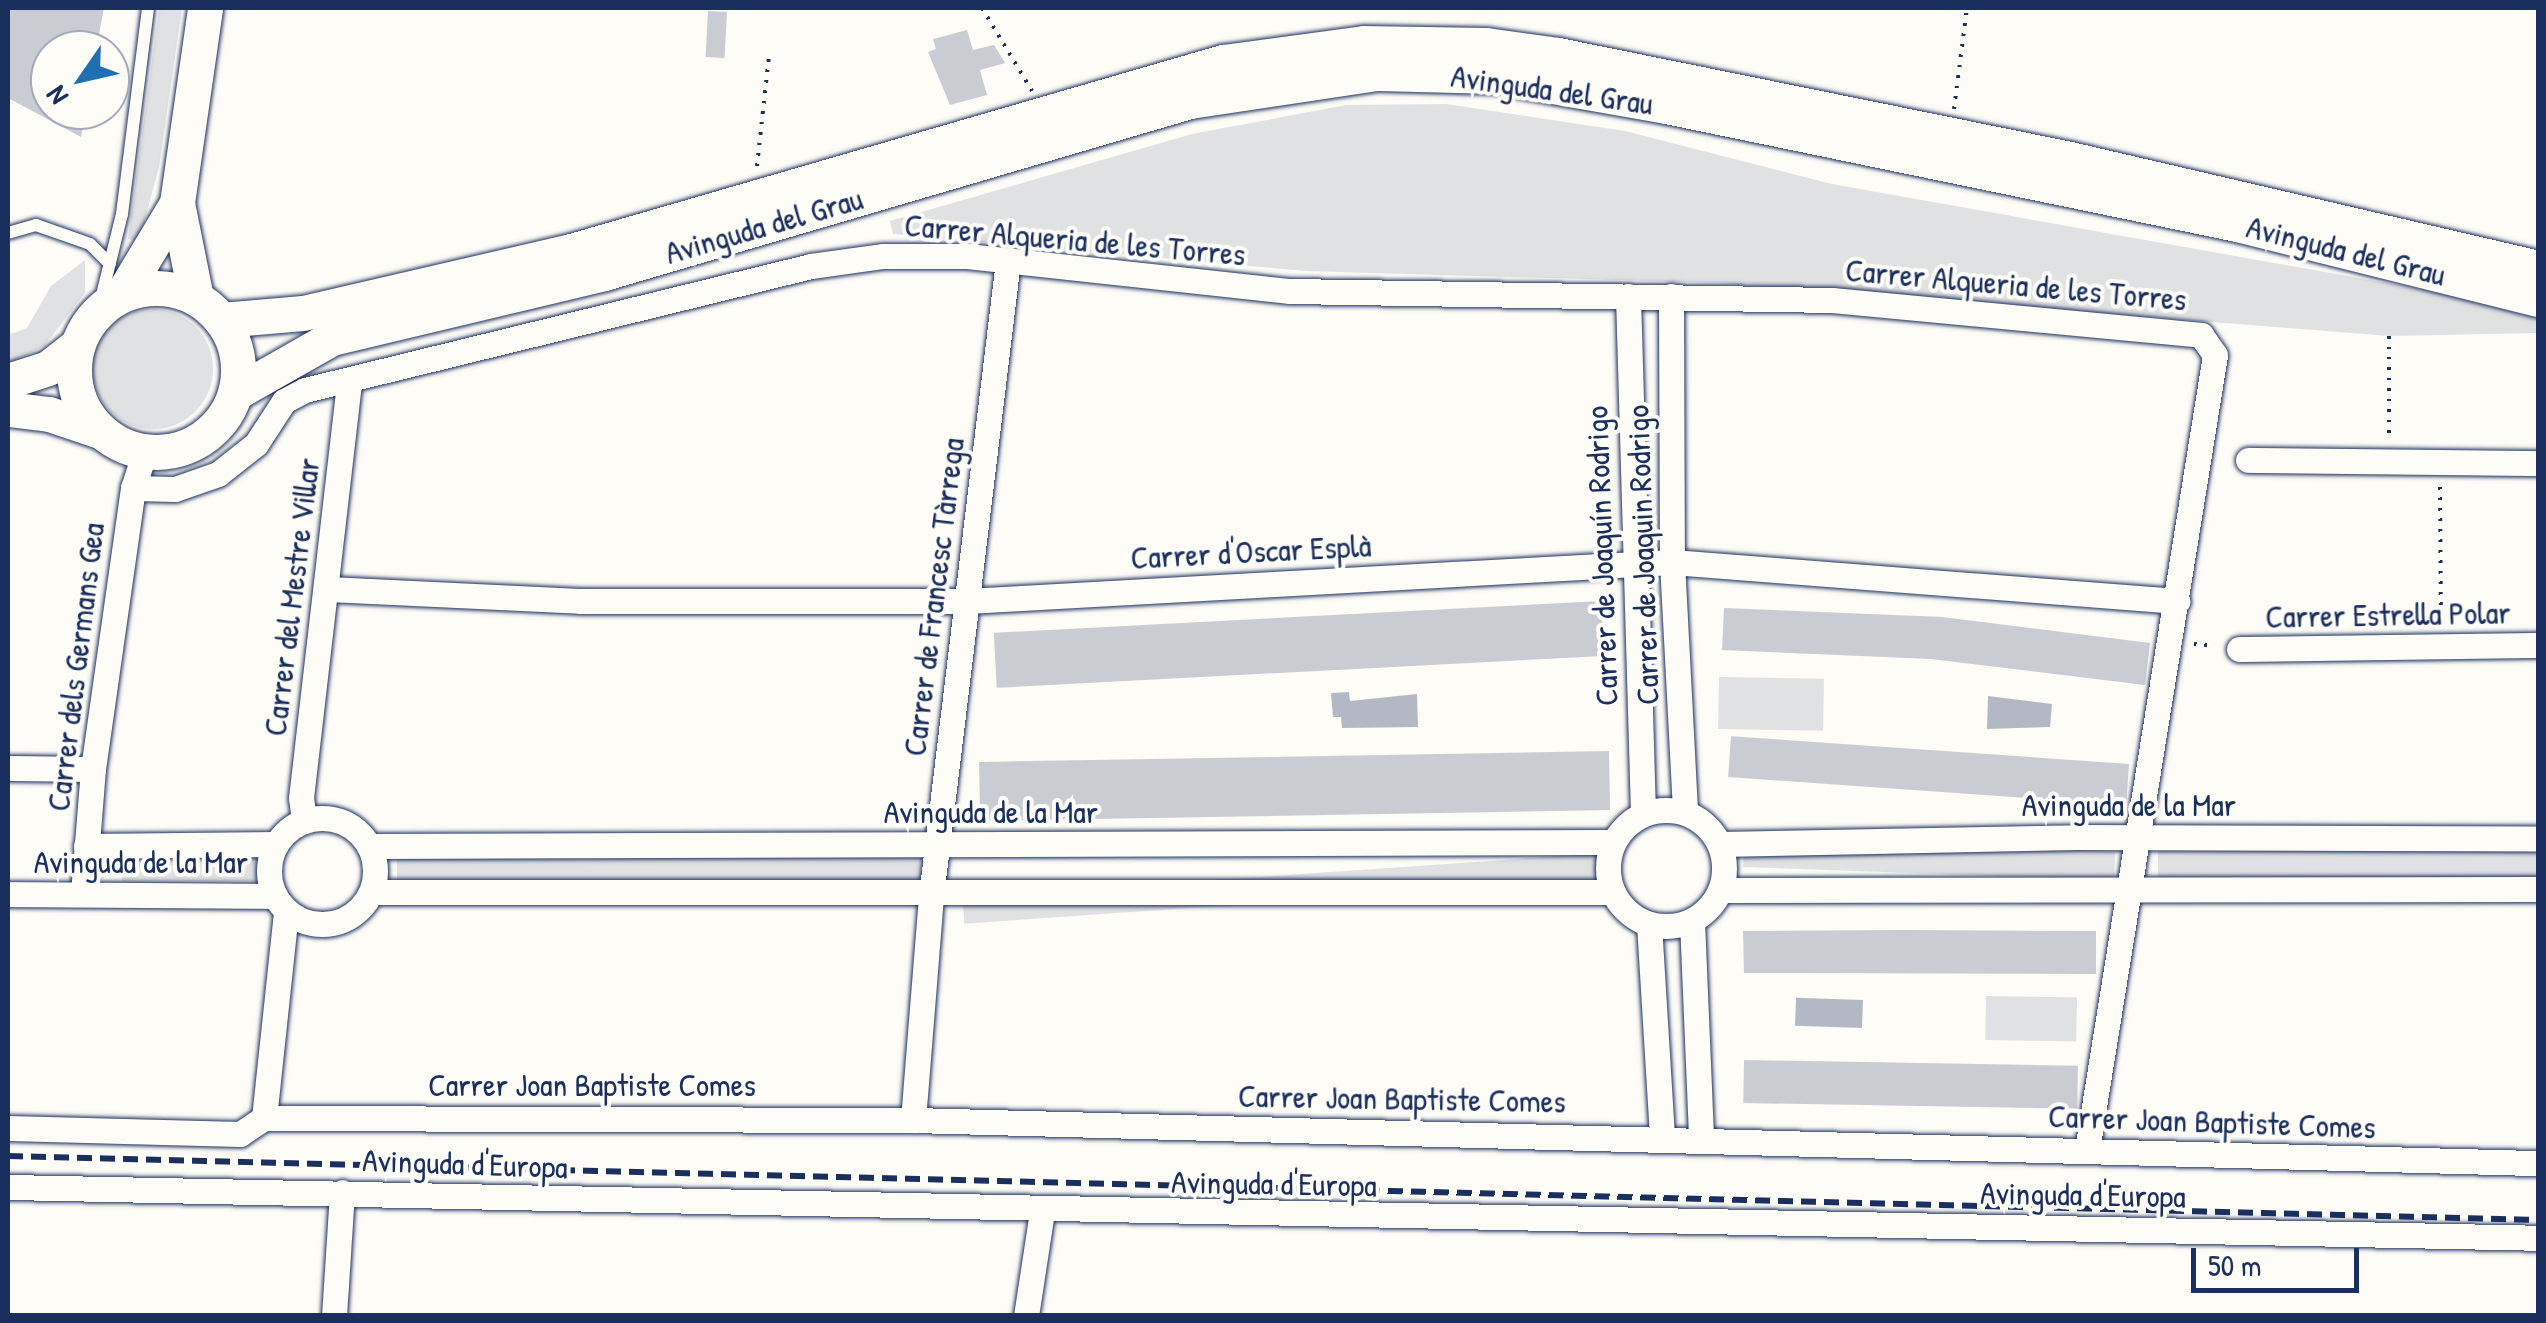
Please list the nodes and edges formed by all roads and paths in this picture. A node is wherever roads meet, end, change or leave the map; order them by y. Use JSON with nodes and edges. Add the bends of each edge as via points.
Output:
{"nodes":[{"id":1,"x":148,"y":8,"type":"edge"},
{"id":2,"x":206,"y":8,"type":"edge"},
{"id":3,"x":982,"y":8,"type":"edge"},
{"id":4,"x":1966,"y":8,"type":"edge"},
{"id":5,"x":769,"y":56,"type":"dead end"},
{"id":6,"x":1044,"y":112,"type":"junction"},
{"id":7,"x":1950,"y":133,"type":"junction"},
{"id":8,"x":753,"y":197,"type":"junction"},
{"id":9,"x":177,"y":203,"type":"junction"},
{"id":10,"x":8,"y":234,"type":"edge"},
{"id":11,"x":1008,"y":261,"type":"junction"},
{"id":12,"x":2538,"y":268,"type":"edge"},
{"id":13,"x":110,"y":290,"type":"junction"},
{"id":14,"x":1628,"y":296,"type":"junction"},
{"id":15,"x":1670,"y":296,"type":"junction"},
{"id":16,"x":2538,"y":299,"type":"edge"},
{"id":17,"x":208,"y":309,"type":"junction"},
{"id":18,"x":2389,"y":336,"type":"dead end"},
{"id":19,"x":77,"y":344,"type":"junction"},
{"id":20,"x":350,"y":380,"type":"junction"},
{"id":21,"x":8,"y":381,"type":"edge"},
{"id":22,"x":235,"y":394,"type":"junction"},
{"id":23,"x":8,"y":409,"type":"edge"},
{"id":24,"x":100,"y":431,"type":"junction"},
{"id":25,"x":145,"y":452,"type":"junction"},
{"id":26,"x":2248,"y":460,"type":"dead end"},
{"id":27,"x":2389,"y":462,"type":"junction"},
{"id":28,"x":2440,"y":462,"type":"junction"},
{"id":29,"x":2538,"y":463,"type":"edge"},
{"id":30,"x":133,"y":488,"type":"junction"},
{"id":31,"x":1632,"y":562,"type":"junction"},
{"id":32,"x":1672,"y":562,"type":"junction"},
{"id":33,"x":328,"y":589,"type":"junction"},
{"id":34,"x":966,"y":600,"type":"junction"},
{"id":35,"x":2177,"y":601,"type":"junction"},
{"id":36,"x":2170,"y":642,"type":"junction"},
{"id":37,"x":2441,"y":646,"type":"junction"},
{"id":38,"x":2538,"y":646,"type":"edge"},
{"id":39,"x":2239,"y":649,"type":"joint"},
{"id":40,"x":8,"y":768,"type":"edge"},
{"id":41,"x":93,"y":770,"type":"junction"},
{"id":42,"x":1686,"y":813,"type":"junction"},
{"id":43,"x":1643,"y":814,"type":"junction"},
{"id":44,"x":304,"y":821,"type":"junction"},
{"id":45,"x":2140,"y":836,"type":"junction"},
{"id":46,"x":2538,"y":839,"type":"edge"},
{"id":47,"x":1614,"y":842,"type":"junction"},
{"id":48,"x":276,"y":844,"type":"junction"},
{"id":49,"x":1719,"y":844,"type":"junction"},
{"id":50,"x":86,"y":846,"type":"junction"},
{"id":51,"x":369,"y":846,"type":"junction"},
{"id":52,"x":937,"y":847,"type":"junction"},
{"id":53,"x":2538,"y":888,"type":"edge"},
{"id":54,"x":1720,"y":890,"type":"junction"},
{"id":55,"x":2132,"y":890,"type":"junction"},
{"id":56,"x":372,"y":892,"type":"junction"},
{"id":57,"x":1612,"y":892,"type":"junction"},
{"id":58,"x":83,"y":893,"type":"junction"},
{"id":59,"x":8,"y":894,"type":"edge"},
{"id":60,"x":931,"y":896,"type":"junction"},
{"id":61,"x":280,"y":904,"type":"junction"},
{"id":62,"x":1692,"y":920,"type":"junction"},
{"id":63,"x":1649,"y":924,"type":"junction"},
{"id":64,"x":264,"y":1118,"type":"junction"},
{"id":65,"x":913,"y":1120,"type":"junction"},
{"id":66,"x":8,"y":1128,"type":"edge"},
{"id":67,"x":1662,"y":1138,"type":"junction"},
{"id":68,"x":1701,"y":1138,"type":"junction"},
{"id":69,"x":2087,"y":1150,"type":"junction"},
{"id":70,"x":2538,"y":1163,"type":"edge"},
{"id":71,"x":8,"y":1188,"type":"edge"},
{"id":72,"x":342,"y":1192,"type":"junction"},
{"id":73,"x":1042,"y":1212,"type":"junction"},
{"id":74,"x":2538,"y":1238,"type":"edge"},
{"id":75,"x":334,"y":1316,"type":"edge"},
{"id":76,"x":1026,"y":1316,"type":"edge"}],
"edges":[{"from":1,"to":13,"type":"lane"},
{"from":2,"to":9,"type":"main road"},
{"from":3,"to":6,"type":"path"},
{"from":4,"to":7,"type":"path"},
{"from":5,"to":8,"type":"path"},
{"from":6,"to":7,"type":"main road","name":"Avinguda del Grau","via":[[1266,54],[1414,42],[1558,55]]},
{"from":6,"to":8,"type":"main road","name":"Avinguda del Grau"},
{"from":7,"to":12,"type":"main road","name":"Avinguda del Grau"},
{"from":8,"to":17,"type":"main road","name":"Avinguda del Grau","via":[[572,251],[303,313]]},
{"from":9,"to":13,"type":"main road"},
{"from":9,"to":17,"type":"main road"},
{"from":10,"to":13,"type":"lane","via":[[36,225],[90,244]]},
{"from":11,"to":14,"type":"street","name":"Carrer Alqueria de les Torres","via":[[1290,292]]},
{"from":11,"to":20,"type":"street","name":"Carrer Alqueria de les Torres","via":[[883,256],[811,266]]},
{"from":11,"to":34,"type":"street","name":"Carrer de Francesc Tàrrega"},
{"from":13,"to":17,"type":"main road","via":[[152,288]]},
{"from":13,"to":19,"type":"main road"},
{"from":14,"to":15,"type":"street","name":"Carrer Alqueria de les Torres"},
{"from":14,"to":31,"type":"street","name":"Carrer de Joaquín Rodrigo"},
{"from":15,"to":32,"type":"street","name":"Carrer de Joaquin Rodrigo"},
{"from":15,"to":35,"type":"street","name":"Carrer Alqueria de les Torres","via":[[1929,307],[2200,334],[2215,354]]},
{"from":16,"to":22,"type":"main road","name":"Avinguda del Grau","via":[[2254,228],[1666,106],[1496,76],[1377,74],[1190,102],[604,273],[332,338]]},
{"from":17,"to":22,"type":"main road","via":[[234,343]]},
{"from":18,"to":27,"type":"path"},
{"from":19,"to":21,"type":"main road","via":[[48,368]]},
{"from":19,"to":24,"type":"main road","via":[[76,391]]},
{"from":20,"to":30,"type":"street","via":[[290,397],[256,444],[218,474],[176,489]]},
{"from":20,"to":33,"type":"street","name":"Carrer del Mestre Villar"},
{"from":22,"to":25,"type":"main road","via":[[210,432],[180,448]]},
{"from":23,"to":24,"type":"main road"},
{"from":24,"to":25,"type":"main road"},
{"from":25,"to":30,"type":"street","name":"Carrer dels Germans Gea"},
{"from":26,"to":27,"type":"street"},
{"from":27,"to":28,"type":"street"},
{"from":28,"to":29,"type":"street"},
{"from":28,"to":37,"type":"path"},
{"from":30,"to":41,"type":"street","name":"Carrer dels Germans Gea"},
{"from":31,"to":32,"type":"street","name":"Carrer d'Oscar Esplà"},
{"from":31,"to":34,"type":"street","name":"Carrer d'Oscar Esplà"},
{"from":31,"to":43,"type":"street","name":"Carrer de Joaquín Rodrigo"},
{"from":32,"to":35,"type":"street","name":"Carrer d'Oscar Esplà"},
{"from":32,"to":42,"type":"street","name":"Carrer de Joaquin Rodrigo"},
{"from":33,"to":34,"type":"street","name":"Carrer d'Oscar Esplà","via":[[580,602]]},
{"from":33,"to":44,"type":"street","name":"Carrer del Mestre Villar","via":[[301,798]]},
{"from":34,"to":52,"type":"street","name":"Carrer de Francesc Tàrrega"},
{"from":35,"to":36,"type":"street","name":"Carrer Alqueria de les Torres"},
{"from":36,"to":39,"type":"path"},
{"from":36,"to":45,"type":"street","name":"Carrer Alqueria de les Torres"},
{"from":37,"to":38,"type":"street","name":"Carrer Estrella Polar"},
{"from":37,"to":39,"type":"street","name":"Carrer Estrella Polar"},
{"from":40,"to":41,"type":"street"},
{"from":41,"to":50,"type":"street","name":"Carrer dels Germans Gea"},
{"from":42,"to":43,"type":"street"},
{"from":42,"to":49,"type":"street"},
{"from":43,"to":47,"type":"street"},
{"from":44,"to":48,"type":"street"},
{"from":44,"to":51,"type":"street","via":[[348,824]]},
{"from":45,"to":46,"type":"street","name":"Avinguda de la Mar"},
{"from":45,"to":49,"type":"street","name":"Avinguda de la Mar"},
{"from":45,"to":55,"type":"street","name":"Carrer Alqueria de les Torres"},
{"from":47,"to":52,"type":"street","name":"Avinguda de la Mar"},
{"from":47,"to":57,"type":"street","via":[[1608,864]]},
{"from":48,"to":50,"type":"street","name":"Avinguda de la Mar"},
{"from":48,"to":61,"type":"street","via":[[268,870]]},
{"from":49,"to":54,"type":"street"},
{"from":50,"to":58,"type":"street","name":"Carrer dels Germans Gea"},
{"from":51,"to":52,"type":"street","name":"Avinguda de la Mar"},
{"from":51,"to":56,"type":"street","via":[[376,869]]},
{"from":52,"to":60,"type":"street","name":"Carrer de Francesc Tàrrega"},
{"from":53,"to":55,"type":"street"},
{"from":54,"to":55,"type":"street"},
{"from":54,"to":62,"type":"street"},
{"from":55,"to":69,"type":"street","name":"Carrer Alqueria de les Torres"},
{"from":56,"to":60,"type":"street"},
{"from":56,"to":61,"type":"street","via":[[336,924]]},
{"from":57,"to":60,"type":"street"},
{"from":57,"to":63,"type":"street"},
{"from":58,"to":59,"type":"street","name":"Avinguda de la Mar"},
{"from":58,"to":61,"type":"street","name":"Avinguda de la Mar"},
{"from":60,"to":65,"type":"street","name":"Carrer de Francesc Tàrrega"},
{"from":61,"to":64,"type":"street"},
{"from":62,"to":63,"type":"street"},
{"from":62,"to":68,"type":"street"},
{"from":63,"to":67,"type":"street"},
{"from":64,"to":65,"type":"street","name":"Carrer Joan Baptiste Comes"},
{"from":64,"to":66,"type":"street","name":"Carrer Joan Baptiste Comes","via":[[240,1134]]},
{"from":65,"to":67,"type":"street","name":"Carrer Joan Baptiste Comes"},
{"from":67,"to":68,"type":"street","name":"Carrer Joan Baptiste Comes"},
{"from":68,"to":69,"type":"street","name":"Carrer Joan Baptiste Comes"},
{"from":69,"to":70,"type":"street","name":"Carrer Joan Baptiste Comes"},
{"from":71,"to":72,"type":"street","name":"Avinguda d'Europa"},
{"from":72,"to":73,"type":"street","name":"Avinguda d'Europa"},
{"from":72,"to":75,"type":"street"},
{"from":73,"to":74,"type":"street","name":"Avinguda d'Europa"},
{"from":73,"to":76,"type":"street"}]}
